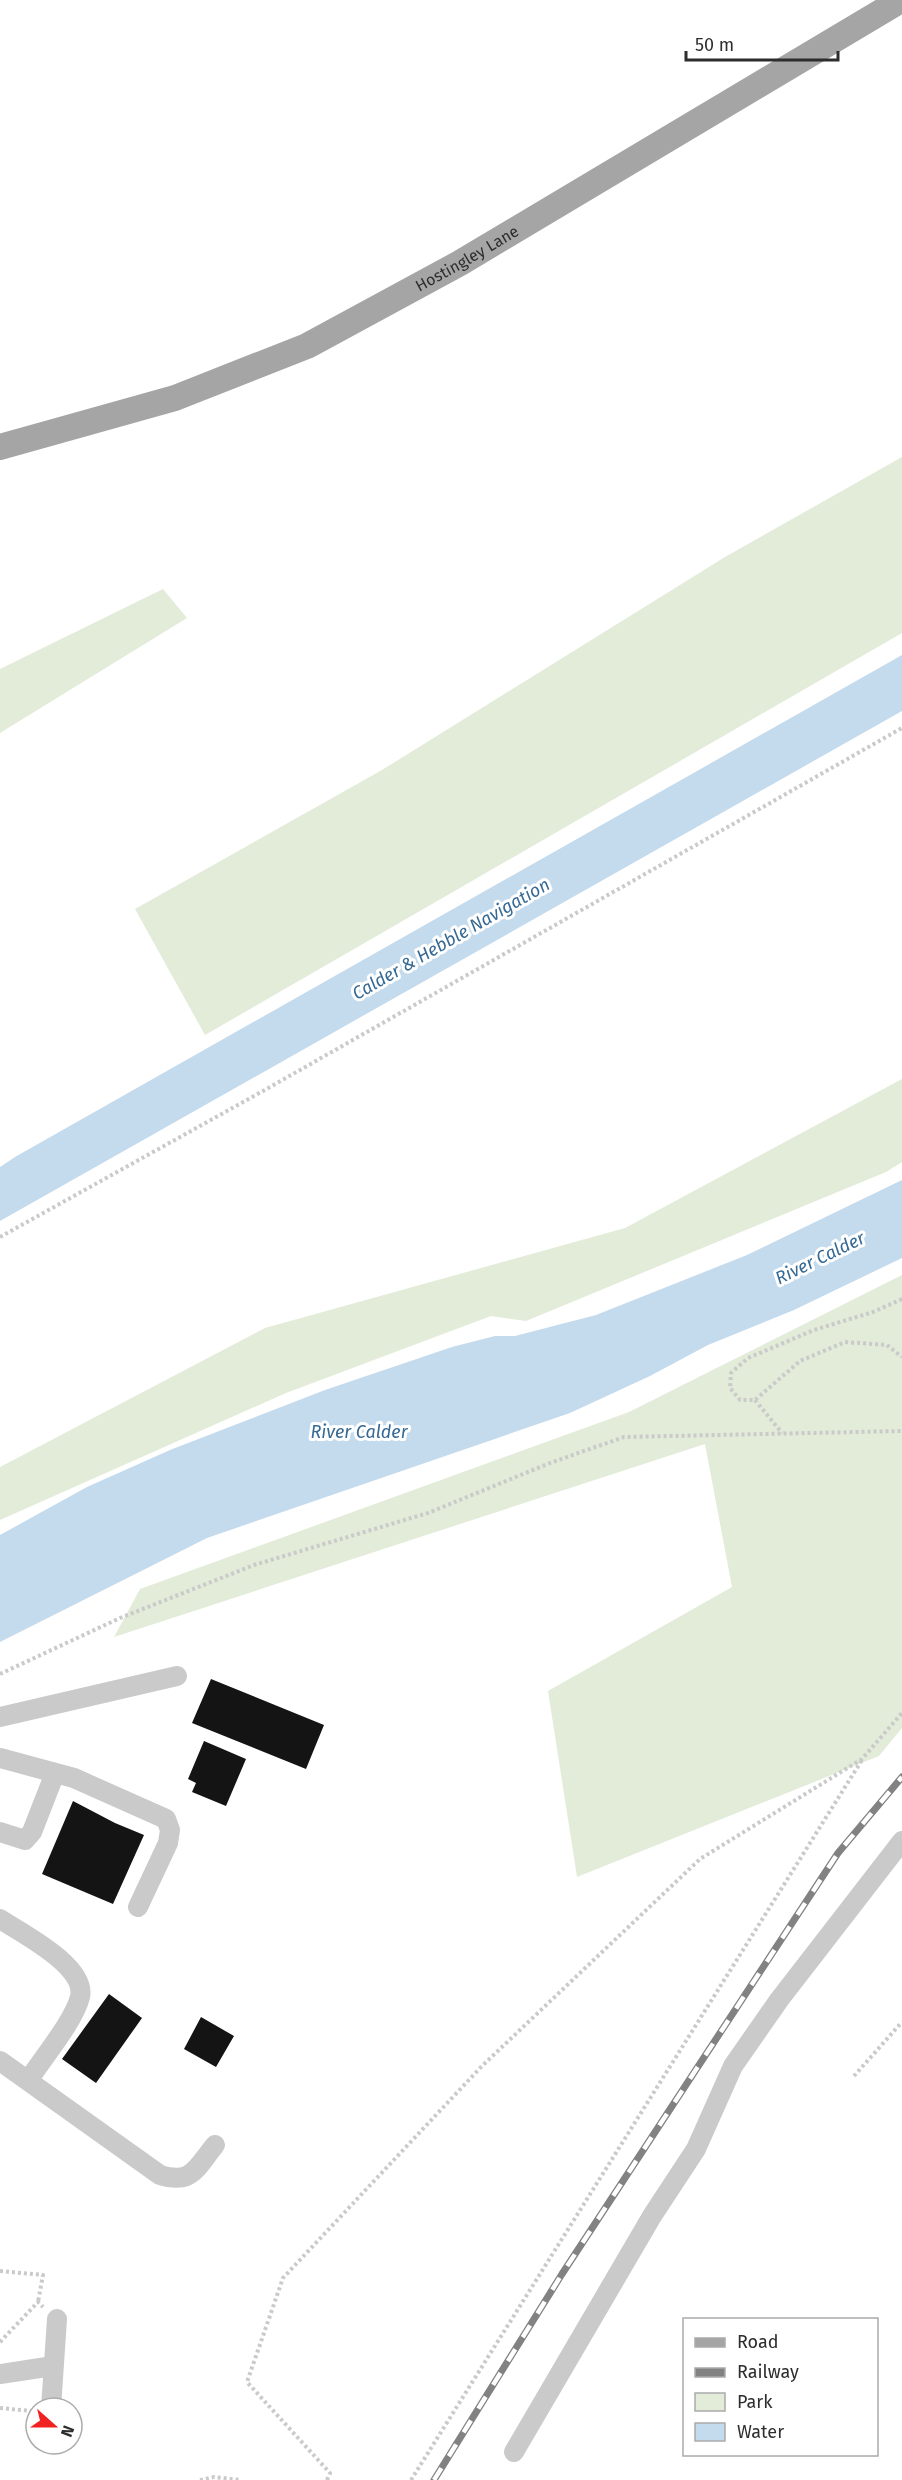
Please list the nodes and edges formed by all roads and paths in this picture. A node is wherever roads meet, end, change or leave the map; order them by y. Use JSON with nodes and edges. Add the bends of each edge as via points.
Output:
{"nodes":[{"id":1,"x":901,"y":0,"type":"edge"},
{"id":2,"x":0,"y":447,"type":"edge"},
{"id":3,"x":902,"y":728,"type":"edge"},
{"id":4,"x":0,"y":1237,"type":"edge"},
{"id":5,"x":902,"y":1299,"type":"edge"},
{"id":6,"x":902,"y":1357,"type":"edge"},
{"id":7,"x":755,"y":1400,"type":"junction"},
{"id":8,"x":902,"y":1431,"type":"edge"},
{"id":9,"x":783,"y":1434,"type":"junction"},
{"id":10,"x":0,"y":1674,"type":"edge"},
{"id":11,"x":177,"y":1676,"type":"dead end"},
{"id":12,"x":902,"y":1713,"type":"edge"},
{"id":13,"x":0,"y":1717,"type":"edge"},
{"id":14,"x":0,"y":1758,"type":"edge"},
{"id":15,"x":862,"y":1759,"type":"junction"},
{"id":16,"x":55,"y":1773,"type":"junction"},
{"id":17,"x":0,"y":1832,"type":"edge"},
{"id":18,"x":902,"y":1841,"type":"edge"},
{"id":19,"x":138,"y":1907,"type":"dead end"},
{"id":20,"x":0,"y":1919,"type":"edge"},
{"id":21,"x":902,"y":2022,"type":"edge"},
{"id":22,"x":0,"y":2061,"type":"edge"},
{"id":23,"x":854,"y":2076,"type":"dead end"},
{"id":24,"x":28,"y":2080,"type":"junction"},
{"id":25,"x":215,"y":2145,"type":"dead end"},
{"id":26,"x":0,"y":2271,"type":"edge"},
{"id":27,"x":38,"y":2302,"type":"junction"},
{"id":28,"x":57,"y":2319,"type":"joint"},
{"id":29,"x":0,"y":2342,"type":"edge"},
{"id":30,"x":53,"y":2366,"type":"junction"},
{"id":31,"x":0,"y":2374,"type":"edge"},
{"id":32,"x":52,"y":2396,"type":"edge"},
{"id":33,"x":0,"y":2408,"type":"edge"},
{"id":34,"x":24,"y":2410,"type":"edge"},
{"id":35,"x":514,"y":2452,"type":"dead end"},
{"id":36,"x":200,"y":2480,"type":"edge"},
{"id":37,"x":240,"y":2480,"type":"edge"},
{"id":38,"x":327,"y":2480,"type":"edge"},
{"id":39,"x":411,"y":2480,"type":"edge"}],
"edges":[{"from":1,"to":2,"type":"main road","name":"Hostingley Lane","via":[[470,258],[308,346],[175,398]]},
{"from":3,"to":4,"type":"path"},
{"from":5,"to":7,"type":"path","via":[[748,1358],[731,1373],[730,1389],[740,1400]]},
{"from":6,"to":7,"type":"path","via":[[887,1345],[845,1342],[800,1361]]},
{"from":7,"to":9,"type":"path"},
{"from":8,"to":9,"type":"path"},
{"from":9,"to":10,"type":"path","via":[[624,1437],[428,1513],[255,1564],[120,1618]]},
{"from":11,"to":13,"type":"street"},
{"from":12,"to":15,"type":"path"},
{"from":14,"to":16,"type":"street"},
{"from":15,"to":38,"type":"path","via":[[700,1859],[482,2066],[283,2278],[247,2382],[330,2473]]},
{"from":15,"to":39,"type":"path"},
{"from":16,"to":17,"type":"street","via":[[32,1832],[25,1840]]},
{"from":16,"to":19,"type":"street","via":[[166,1819],[170,1830],[168,1843]]},
{"from":18,"to":35,"type":"street","via":[[733,2066],[696,2149],[652,2216]]},
{"from":20,"to":24,"type":"street","via":[[57,1955],[80,1989],[75,2008]]},
{"from":21,"to":23,"type":"path"},
{"from":22,"to":24,"type":"street"},
{"from":24,"to":25,"type":"street","via":[[160,2175],[175,2180],[190,2175]]},
{"from":26,"to":27,"type":"path","via":[[43,2275]]},
{"from":27,"to":28,"type":"path"},
{"from":27,"to":29,"type":"path"},
{"from":28,"to":30,"type":"street"},
{"from":30,"to":31,"type":"street"},
{"from":30,"to":32,"type":"street"},
{"from":33,"to":34,"type":"path"},
{"from":36,"to":37,"type":"path"}]}
